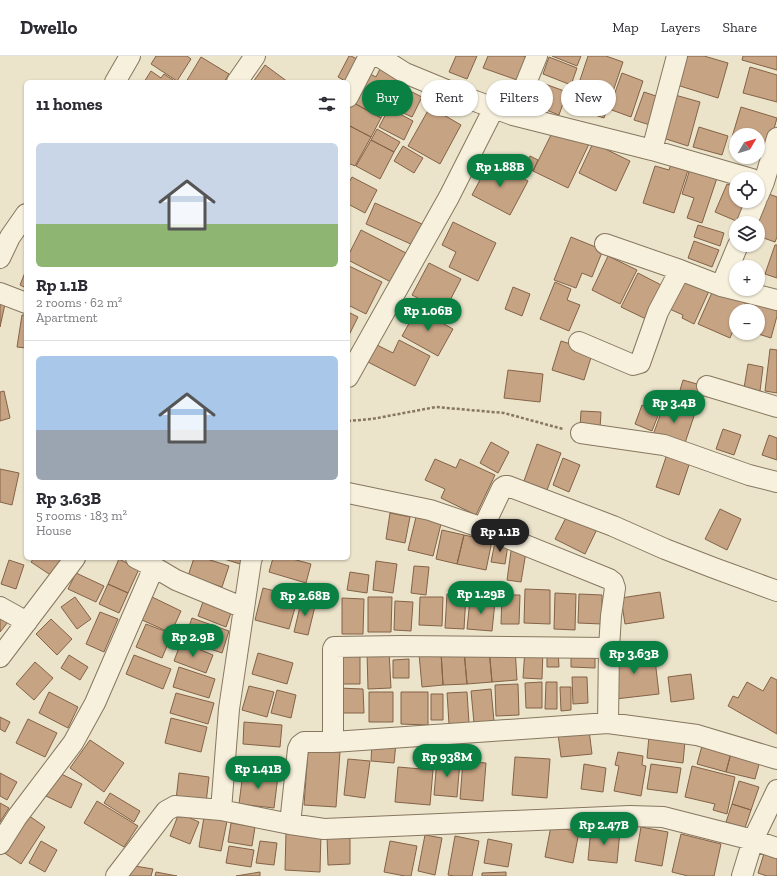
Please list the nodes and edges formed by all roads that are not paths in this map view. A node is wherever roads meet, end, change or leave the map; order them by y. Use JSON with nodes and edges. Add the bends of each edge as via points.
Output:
{"nodes":[{"id":1,"x":130,"y":56,"type":"edge"},
{"id":2,"x":255,"y":56,"type":"edge"},
{"id":3,"x":369,"y":56,"type":"edge"},
{"id":4,"x":378,"y":56,"type":"edge"},
{"id":5,"x":537,"y":56,"type":"edge"},
{"id":6,"x":677,"y":56,"type":"edge"},
{"id":7,"x":408,"y":64,"type":"edge"},
{"id":8,"x":116,"y":80,"type":"edge"},
{"id":9,"x":238,"y":80,"type":"edge"},
{"id":10,"x":527,"y":80,"type":"edge"},
{"id":11,"x":350,"y":93,"type":"edge"},
{"id":12,"x":486,"y":105,"type":"edge"},
{"id":13,"x":490,"y":116,"type":"edge"},
{"id":14,"x":517,"y":116,"type":"edge"},
{"id":15,"x":777,"y":138,"type":"edge"},
{"id":16,"x":652,"y":150,"type":"junction"},
{"id":17,"x":729,"y":174,"type":"edge"},
{"id":18,"x":765,"y":176,"type":"edge"},
{"id":19,"x":24,"y":220,"type":"edge"},
{"id":20,"x":5,"y":235,"type":"edge"},
{"id":21,"x":605,"y":244,"type":"dead end"},
{"id":22,"x":735,"y":252,"type":"edge"},
{"id":23,"x":0,"y":258,"type":"edge"},
{"id":24,"x":680,"y":270,"type":"junction"},
{"id":25,"x":721,"y":286,"type":"junction"},
{"id":26,"x":0,"y":293,"type":"edge"},
{"id":27,"x":777,"y":300,"type":"edge"},
{"id":28,"x":24,"y":302,"type":"edge"},
{"id":29,"x":579,"y":342,"type":"dead end"},
{"id":30,"x":350,"y":373,"type":"edge"},
{"id":31,"x":707,"y":386,"type":"dead end"},
{"id":32,"x":777,"y":407,"type":"edge"},
{"id":33,"x":581,"y":434,"type":"road end"},
{"id":34,"x":777,"y":482,"type":"edge"},
{"id":35,"x":350,"y":493,"type":"edge"},
{"id":36,"x":484,"y":528,"type":"junction"},
{"id":37,"x":74,"y":560,"type":"edge"},
{"id":38,"x":140,"y":560,"type":"edge"},
{"id":39,"x":251,"y":560,"type":"edge"},
{"id":40,"x":154,"y":567,"type":"junction"},
{"id":41,"x":777,"y":591,"type":"edge"},
{"id":42,"x":0,"y":607,"type":"edge"},
{"id":43,"x":244,"y":608,"type":"junction"},
{"id":44,"x":27,"y":622,"type":"junction"},
{"id":45,"x":609,"y":648,"type":"junction"},
{"id":46,"x":0,"y":657,"type":"edge"},
{"id":47,"x":608,"y":724,"type":"junction"},
{"id":48,"x":332,"y":742,"type":"junction"},
{"id":49,"x":777,"y":759,"type":"edge"},
{"id":50,"x":777,"y":790,"type":"edge"},
{"id":51,"x":221,"y":810,"type":"junction"},
{"id":52,"x":290,"y":824,"type":"junction"},
{"id":53,"x":753,"y":840,"type":"junction"},
{"id":54,"x":0,"y":844,"type":"edge"},
{"id":55,"x":777,"y":848,"type":"edge"},
{"id":56,"x":116,"y":876,"type":"edge"},
{"id":57,"x":742,"y":876,"type":"edge"}],
"edges":[{"from":1,"to":8,"type":"street"},
{"from":2,"to":9,"type":"street"},
{"from":3,"to":11,"type":"street"},
{"from":4,"to":7,"type":"street"},
{"from":5,"to":10,"type":"street"},
{"from":6,"to":16,"type":"street"},
{"from":7,"to":12,"type":"street","via":[[456,94]]},
{"from":13,"to":30,"type":"street"},
{"from":14,"to":16,"type":"street"},
{"from":15,"to":18,"type":"street"},
{"from":16,"to":17,"type":"street"},
{"from":19,"to":20,"type":"street"},
{"from":20,"to":23,"type":"street"},
{"from":21,"to":24,"type":"street"},
{"from":22,"to":25,"type":"street"},
{"from":24,"to":25,"type":"street"},
{"from":24,"to":29,"type":"street","via":[[658,312],[640,363],[633,365]]},
{"from":25,"to":27,"type":"street"},
{"from":26,"to":28,"type":"street"},
{"from":31,"to":32,"type":"street"},
{"from":33,"to":34,"type":"street","via":[[664,445]]},
{"from":35,"to":36,"type":"street","via":[[430,510]]},
{"from":36,"to":41,"type":"street","via":[[502,488],[508,486]]},
{"from":36,"to":45,"type":"street","via":[[613,582],[615,588]]},
{"from":37,"to":44,"type":"street"},
{"from":38,"to":40,"type":"street"},
{"from":39,"to":43,"type":"street"},
{"from":40,"to":43,"type":"street","via":[[176,580]]},
{"from":40,"to":54,"type":"street","via":[[95,703],[73,743],[17,817]]},
{"from":42,"to":44,"type":"street"},
{"from":43,"to":51,"type":"street","via":[[229,709]]},
{"from":44,"to":46,"type":"street"},
{"from":45,"to":47,"type":"street"},
{"from":45,"to":48,"type":"street","via":[[334,647]]},
{"from":47,"to":48,"type":"street"},
{"from":47,"to":49,"type":"street","via":[[697,735]]},
{"from":48,"to":52,"type":"street","via":[[304,742],[300,745]]},
{"from":50,"to":53,"type":"street"},
{"from":51,"to":52,"type":"street"},
{"from":51,"to":56,"type":"street","via":[[175,806],[169,809]]},
{"from":52,"to":53,"type":"street","via":[[324,829],[663,816]]},
{"from":53,"to":55,"type":"street"},
{"from":53,"to":57,"type":"street"}]}
